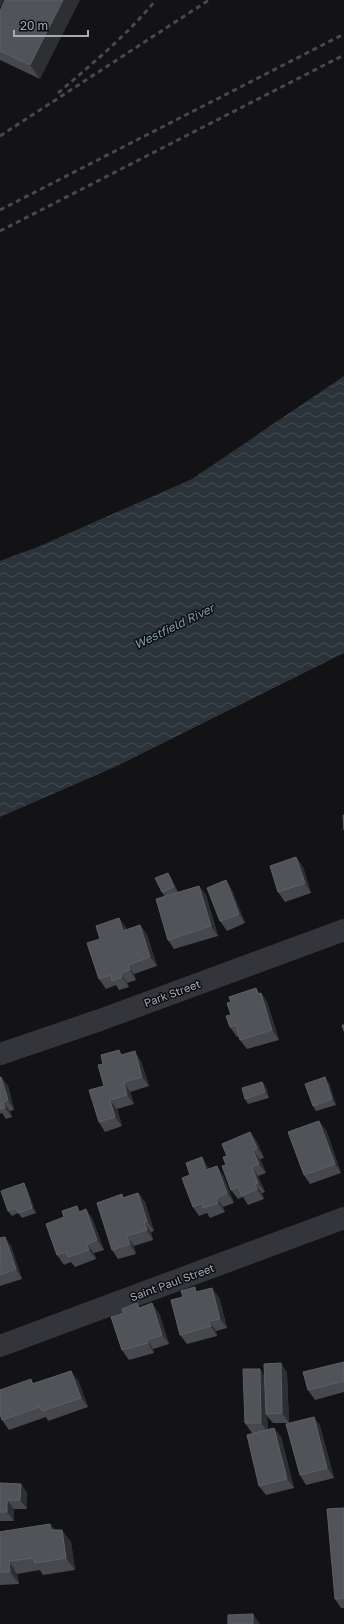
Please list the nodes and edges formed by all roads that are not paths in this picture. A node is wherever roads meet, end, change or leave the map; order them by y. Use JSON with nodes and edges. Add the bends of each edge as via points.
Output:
{"nodes":[{"id":1,"x":344,"y":930,"type":"edge"},
{"id":2,"x":0,"y":1054,"type":"edge"},
{"id":3,"x":344,"y":1218,"type":"edge"},
{"id":4,"x":0,"y":1346,"type":"edge"}],
"edges":[{"from":1,"to":2,"type":"street","name":"Park Street"},
{"from":3,"to":4,"type":"street","name":"Saint Paul Street"}]}
